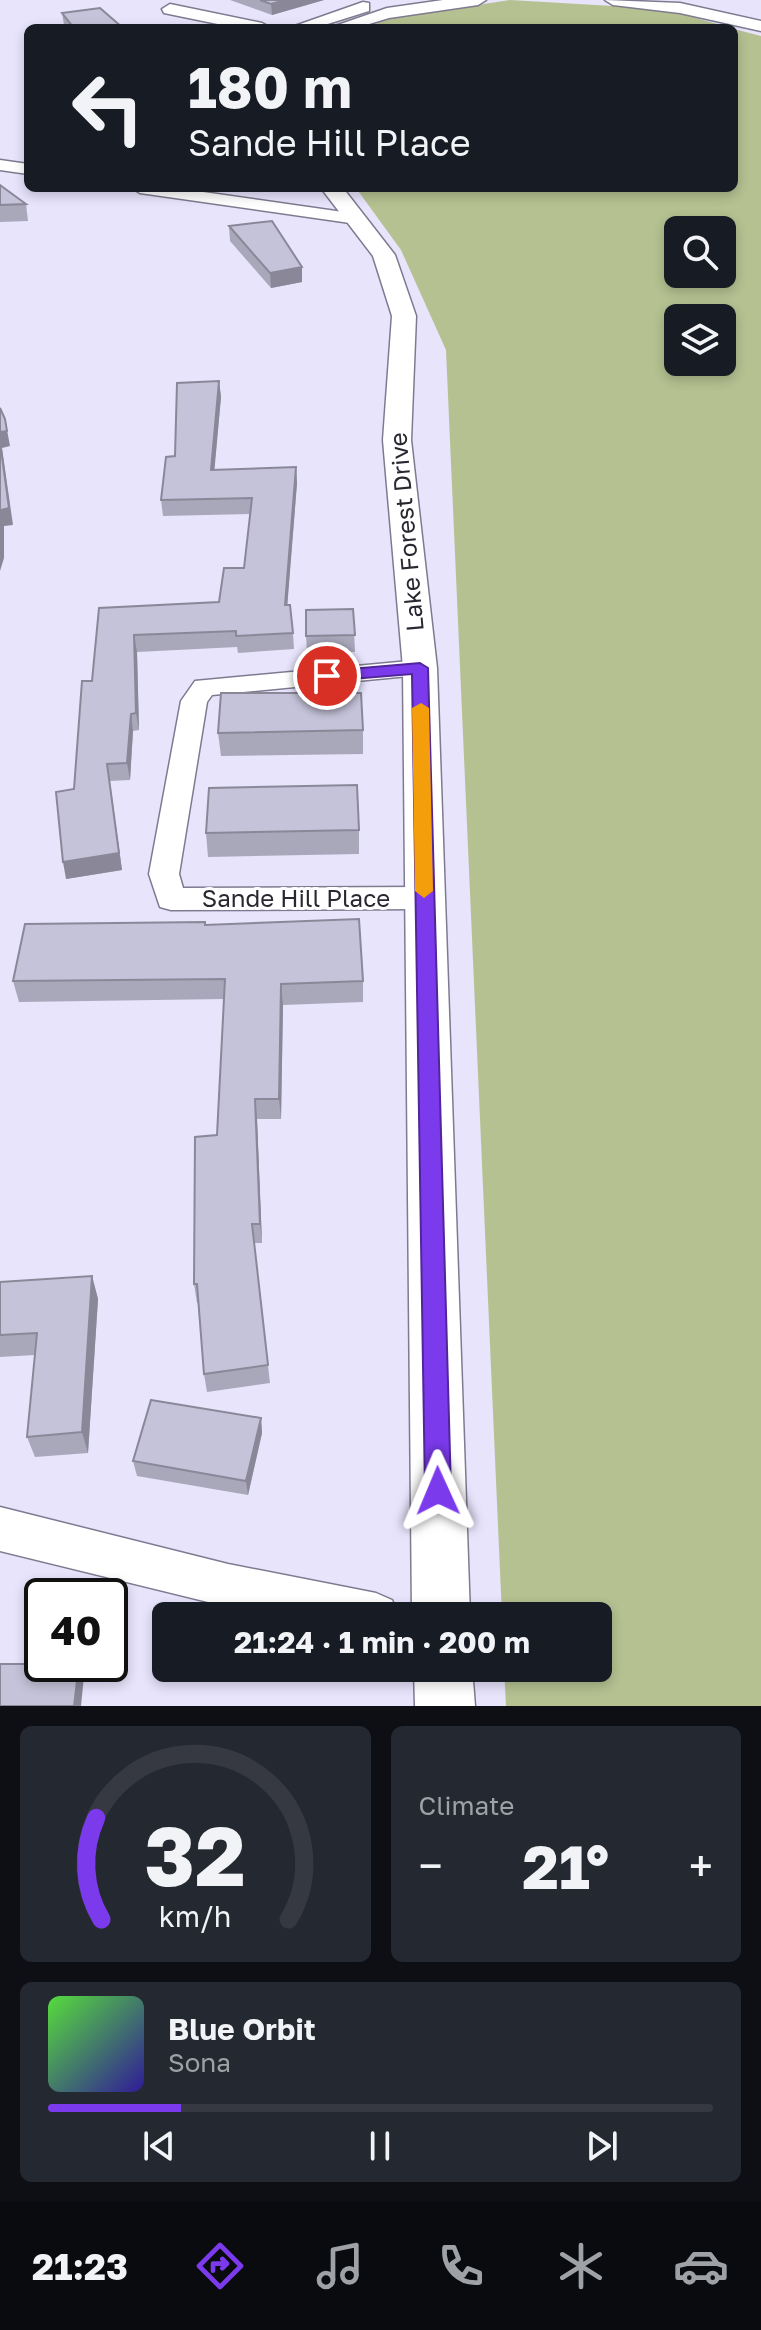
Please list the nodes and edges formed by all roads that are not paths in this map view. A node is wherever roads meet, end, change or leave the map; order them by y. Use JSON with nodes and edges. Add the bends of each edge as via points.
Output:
{"nodes":[{"id":1,"x":152,"y":0,"type":"edge"},
{"id":2,"x":398,"y":0,"type":"edge"},
{"id":3,"x":471,"y":0,"type":"edge"},
{"id":4,"x":478,"y":0,"type":"edge"},
{"id":5,"x":613,"y":0,"type":"edge"},
{"id":6,"x":692,"y":0,"type":"edge"},
{"id":7,"x":437,"y":2,"type":"edge"},
{"id":8,"x":645,"y":2,"type":"edge"},
{"id":9,"x":170,"y":9,"type":"junction"},
{"id":10,"x":761,"y":15,"type":"edge"},
{"id":11,"x":186,"y":24,"type":"edge"},
{"id":12,"x":243,"y":24,"type":"edge"},
{"id":13,"x":309,"y":24,"type":"edge"},
{"id":14,"x":351,"y":24,"type":"edge"},
{"id":15,"x":761,"y":26,"type":"edge"},
{"id":16,"x":0,"y":165,"type":"edge"},
{"id":17,"x":24,"y":168,"type":"edge"},
{"id":18,"x":168,"y":192,"type":"edge"},
{"id":19,"x":335,"y":192,"type":"edge"},
{"id":20,"x":357,"y":219,"type":"junction"},
{"id":21,"x":420,"y":668,"type":"junction"},
{"id":22,"x":424,"y":898,"type":"junction"},
{"id":23,"x":0,"y":1529,"type":"edge"},
{"id":24,"x":307,"y":1602,"type":"edge"},
{"id":25,"x":441,"y":1602,"type":"edge"},
{"id":26,"x":444,"y":1682,"type":"edge"},
{"id":27,"x":445,"y":1706,"type":"edge"}],
"edges":[{"from":1,"to":9,"type":"street"},
{"from":2,"to":13,"type":"street"},
{"from":3,"to":4,"type":"street"},
{"from":3,"to":7,"type":"street"},
{"from":5,"to":8,"type":"street"},
{"from":6,"to":10,"type":"street"},
{"from":7,"to":14,"type":"street"},
{"from":8,"to":15,"type":"street"},
{"from":9,"to":11,"type":"street"},
{"from":9,"to":12,"type":"street"},
{"from":16,"to":17,"type":"street"},
{"from":18,"to":20,"type":"street"},
{"from":19,"to":20,"type":"street","name":"Lake Forest Drive"},
{"from":20,"to":21,"type":"street","name":"Lake Forest Drive","via":[[384,255],[404,316],[397,440]]},
{"from":21,"to":22,"type":"street","name":"Lake Forest Drive"},
{"from":21,"to":22,"type":"street","name":"Sande Hill Place","via":[[204,687],[194,701],[164,874],[171,899]]},
{"from":22,"to":25,"type":"street","name":"Lake Forest Drive"},
{"from":23,"to":24,"type":"street"},
{"from":26,"to":27,"type":"street"}]}
